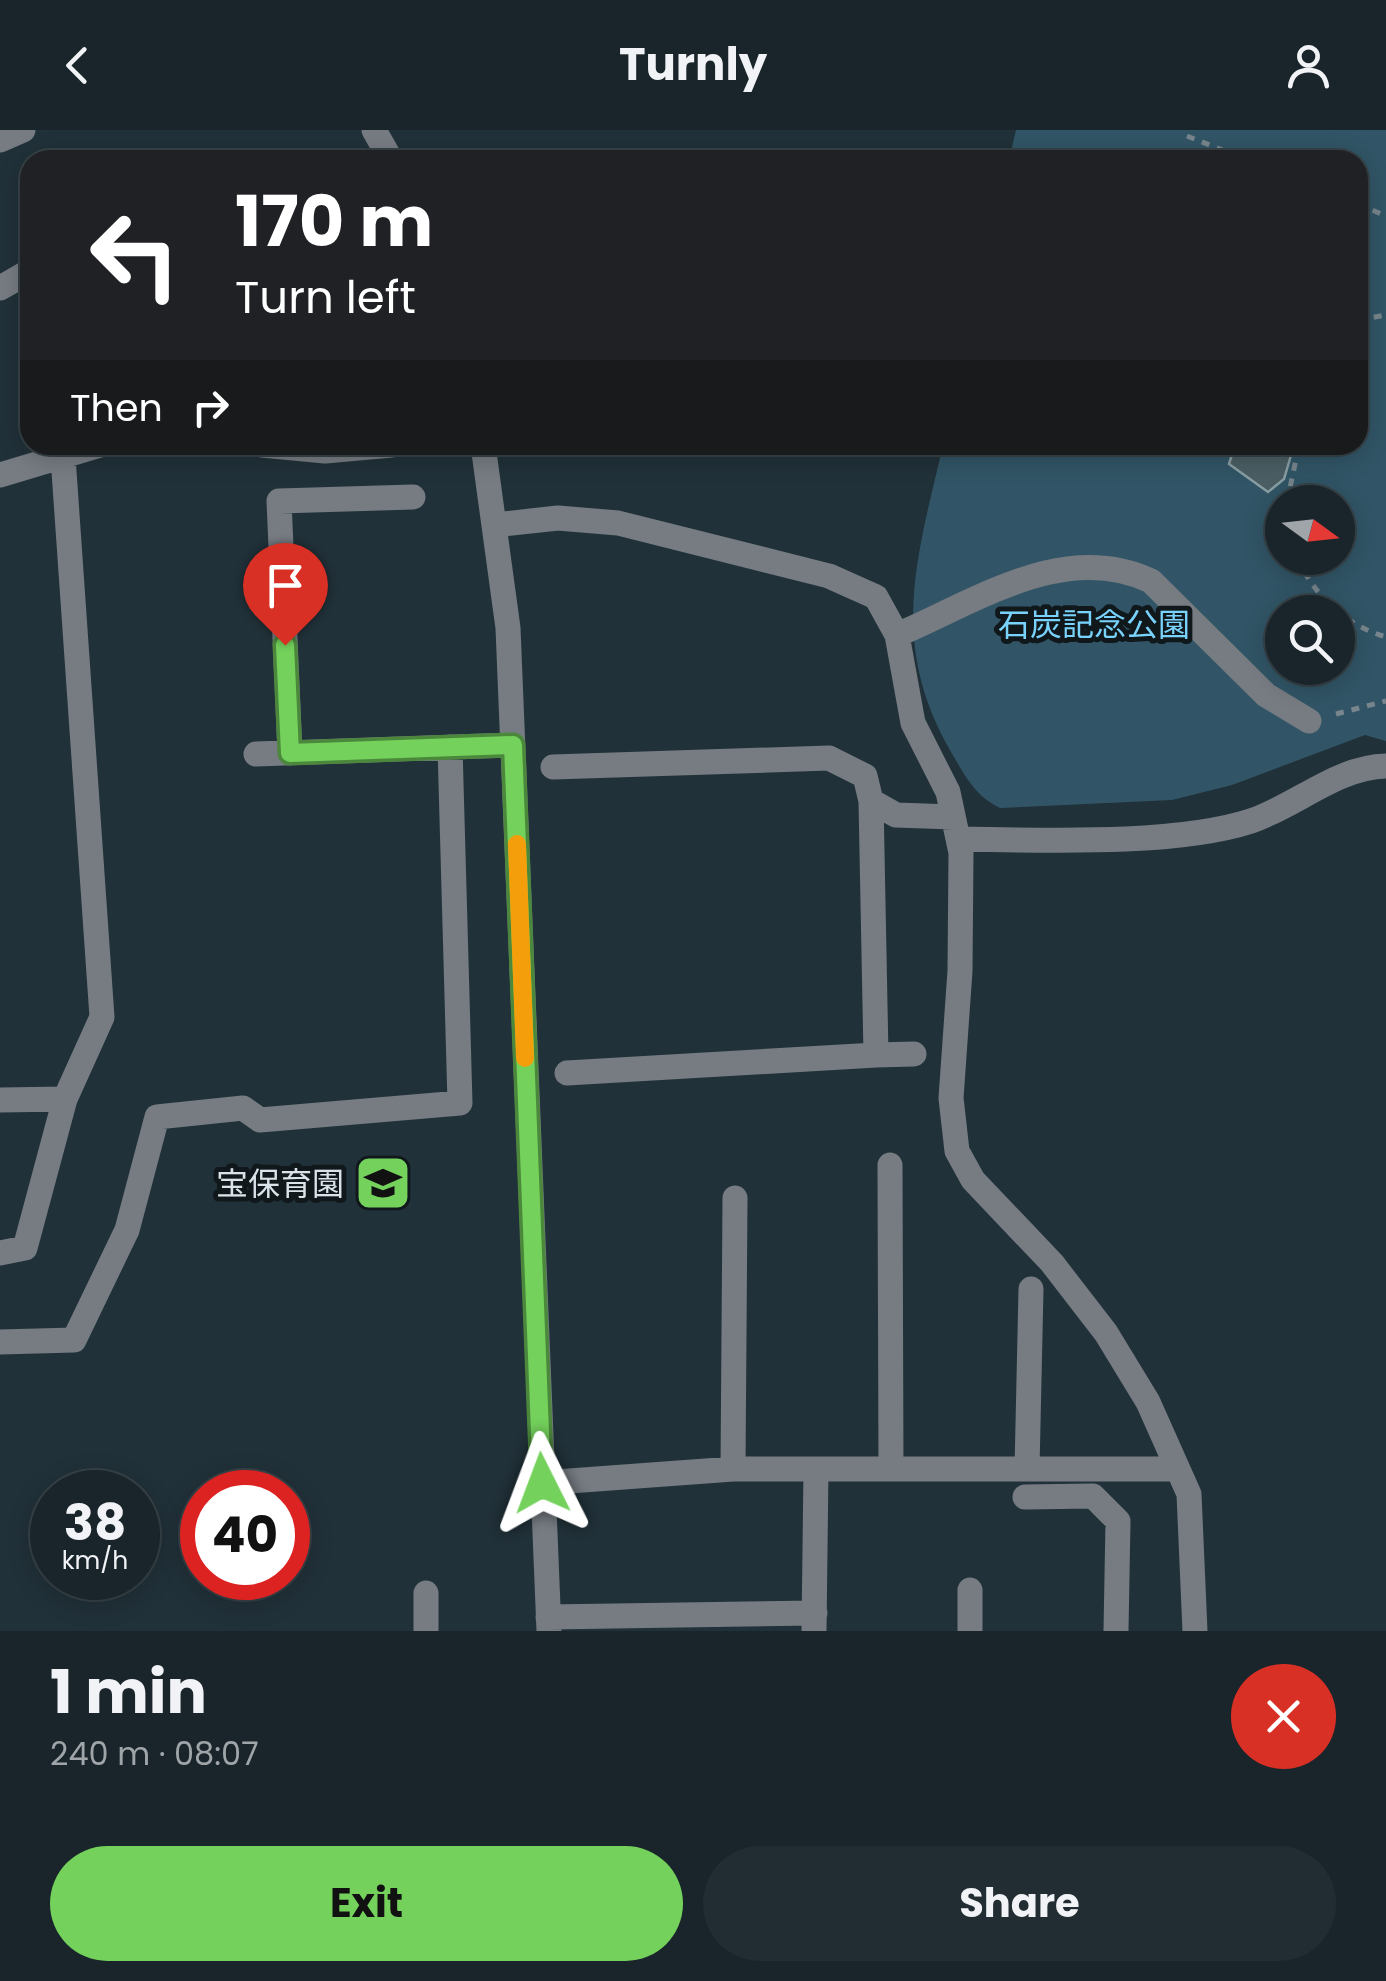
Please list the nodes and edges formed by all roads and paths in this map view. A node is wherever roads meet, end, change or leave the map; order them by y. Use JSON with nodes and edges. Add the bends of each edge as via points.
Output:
{"nodes":[{"id":1,"x":23,"y":130,"type":"edge"},
{"id":2,"x":1187,"y":136,"type":"dead end"},
{"id":3,"x":0,"y":140,"type":"edge"},
{"id":4,"x":1221,"y":150,"type":"edge"},
{"id":5,"x":69,"y":455,"type":"edge"},
{"id":6,"x":484,"y":455,"type":"edge"},
{"id":7,"x":1297,"y":455,"type":"edge"},
{"id":8,"x":63,"y":457,"type":"junction"},
{"id":9,"x":0,"y":475,"type":"edge"},
{"id":10,"x":1291,"y":485,"type":"edge"},
{"id":11,"x":413,"y":498,"type":"dead end"},
{"id":12,"x":494,"y":525,"type":"junction"},
{"id":13,"x":1308,"y":575,"type":"edge"},
{"id":14,"x":898,"y":635,"type":"junction"},
{"id":15,"x":1386,"y":637,"type":"edge"},
{"id":16,"x":1386,"y":701,"type":"edge"},
{"id":17,"x":1309,"y":721,"type":"joint"},
{"id":18,"x":513,"y":745,"type":"junction"},
{"id":19,"x":450,"y":748,"type":"junction"},
{"id":20,"x":290,"y":753,"type":"junction"},
{"id":21,"x":256,"y":754,"type":"dead end"},
{"id":22,"x":1386,"y":766,"type":"edge"},
{"id":23,"x":552,"y":767,"type":"dead end"},
{"id":24,"x":871,"y":802,"type":"junction"},
{"id":25,"x":956,"y":828,"type":"junction"},
{"id":26,"x":914,"y":1054,"type":"dead end"},
{"id":27,"x":876,"y":1055,"type":"junction"},
{"id":28,"x":567,"y":1073,"type":"dead end"},
{"id":29,"x":65,"y":1099,"type":"junction"},
{"id":30,"x":0,"y":1100,"type":"edge"},
{"id":31,"x":890,"y":1165,"type":"dead end"},
{"id":32,"x":735,"y":1198,"type":"dead end"},
{"id":33,"x":0,"y":1254,"type":"edge"},
{"id":34,"x":1031,"y":1289,"type":"dead end"},
{"id":35,"x":0,"y":1342,"type":"edge"},
{"id":36,"x":1178,"y":1468,"type":"junction"},
{"id":37,"x":734,"y":1469,"type":"junction"},
{"id":38,"x":816,"y":1469,"type":"junction"},
{"id":39,"x":891,"y":1469,"type":"junction"},
{"id":40,"x":1026,"y":1469,"type":"junction"},
{"id":41,"x":542,"y":1483,"type":"junction"},
{"id":42,"x":1025,"y":1496,"type":"dead end"},
{"id":43,"x":970,"y":1590,"type":"dead end"},
{"id":44,"x":426,"y":1593,"type":"dead end"},
{"id":45,"x":814,"y":1622,"type":"edge"},
{"id":46,"x":549,"y":1624,"type":"edge"},
{"id":47,"x":426,"y":1631,"type":"edge"},
{"id":48,"x":970,"y":1631,"type":"edge"},
{"id":49,"x":1116,"y":1631,"type":"edge"},
{"id":50,"x":1195,"y":1631,"type":"edge"}],
"edges":[{"from":1,"to":3,"type":"street"},
{"from":2,"to":4,"type":"path"},
{"from":5,"to":8,"type":"street"},
{"from":6,"to":12,"type":"street"},
{"from":7,"to":10,"type":"path"},
{"from":8,"to":9,"type":"street"},
{"from":8,"to":29,"type":"street","via":[[102,1017]]},
{"from":11,"to":20,"type":"street","via":[[278,501]]},
{"from":12,"to":14,"type":"street","via":[[558,518],[618,523],[829,576],[876,596]]},
{"from":12,"to":18,"type":"street","via":[[508,628]]},
{"from":13,"to":15,"type":"path","via":[[1328,606]]},
{"from":14,"to":17,"type":"street","via":[[1058,567],[1128,570],[1151,582],[1266,695]]},
{"from":14,"to":25,"type":"street","via":[[913,723],[948,792]]},
{"from":16,"to":17,"type":"path"},
{"from":18,"to":19,"type":"street"},
{"from":18,"to":41,"type":"street"},
{"from":19,"to":20,"type":"street"},
{"from":19,"to":35,"type":"street","via":[[460,1103],[260,1120],[244,1108],[158,1117],[127,1230],[74,1340]]},
{"from":20,"to":21,"type":"street"},
{"from":22,"to":25,"type":"street","via":[[1355,771],[1252,820],[1210,831],[1058,840]]},
{"from":23,"to":24,"type":"street","via":[[829,758],[865,776]]},
{"from":24,"to":25,"type":"street","via":[[896,815]]},
{"from":24,"to":27,"type":"street"},
{"from":25,"to":36,"type":"street","via":[[960,972],[950,1098],[957,1151],[972,1180],[1052,1263],[1106,1333]]},
{"from":26,"to":27,"type":"street"},
{"from":27,"to":28,"type":"street"},
{"from":29,"to":30,"type":"street"},
{"from":29,"to":33,"type":"street","via":[[25,1248]]},
{"from":31,"to":39,"type":"street"},
{"from":32,"to":37,"type":"street"},
{"from":34,"to":40,"type":"street"},
{"from":36,"to":40,"type":"street"},
{"from":36,"to":50,"type":"street","via":[[1189,1494]]},
{"from":37,"to":38,"type":"street"},
{"from":37,"to":41,"type":"street"},
{"from":38,"to":39,"type":"street"},
{"from":38,"to":45,"type":"street"},
{"from":39,"to":40,"type":"street"},
{"from":41,"to":46,"type":"street"},
{"from":42,"to":49,"type":"street","via":[[1093,1496],[1118,1520]]},
{"from":43,"to":48,"type":"street"},
{"from":44,"to":47,"type":"street"},
{"from":45,"to":46,"type":"street"}]}
